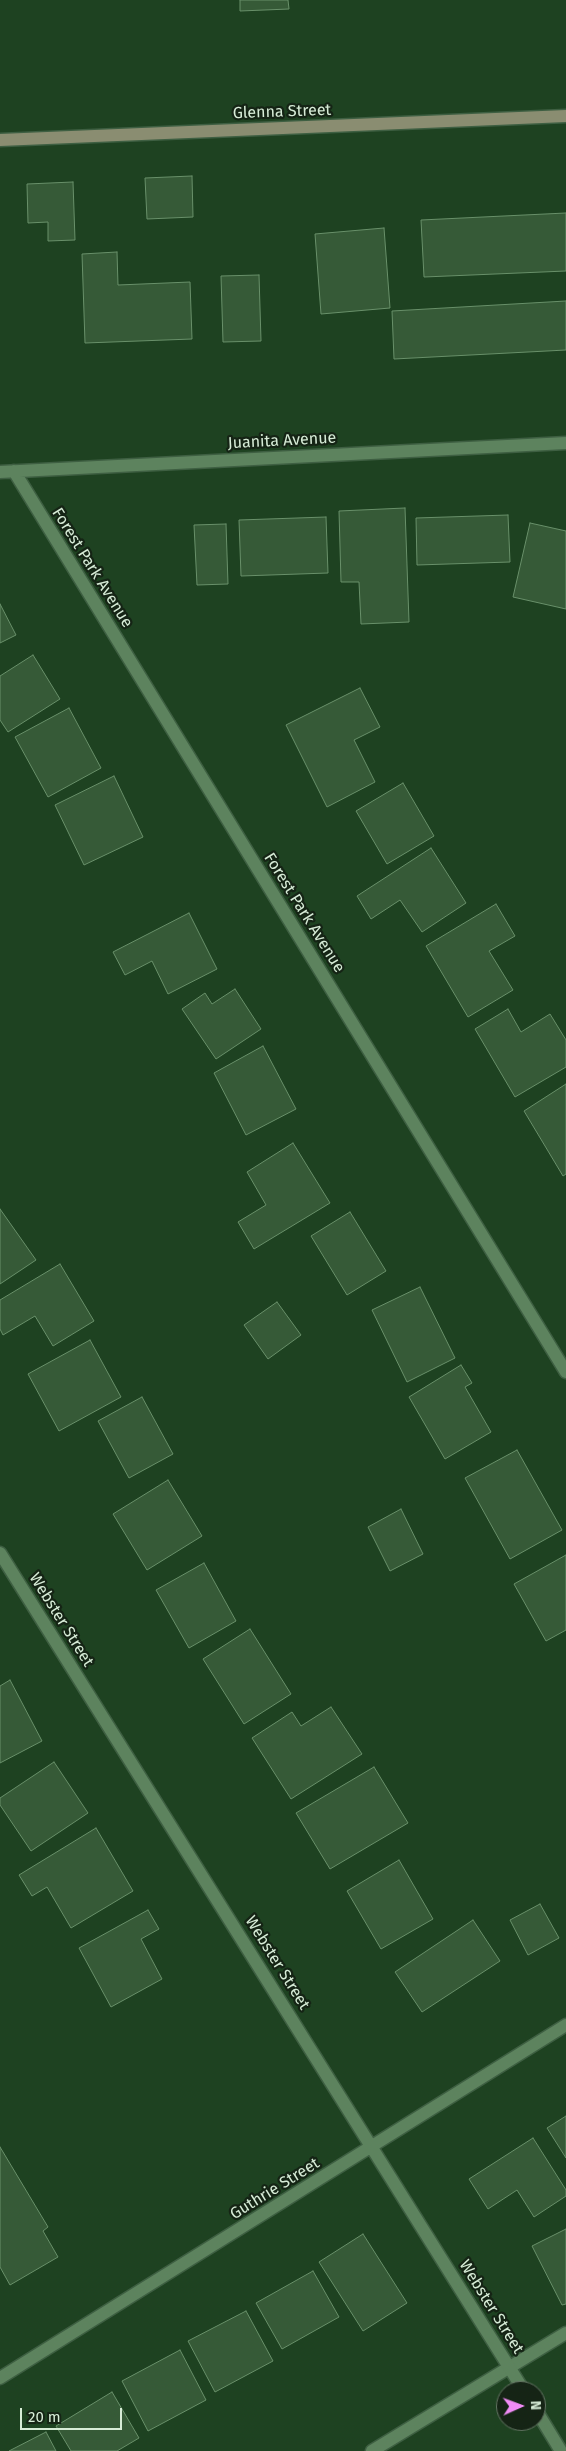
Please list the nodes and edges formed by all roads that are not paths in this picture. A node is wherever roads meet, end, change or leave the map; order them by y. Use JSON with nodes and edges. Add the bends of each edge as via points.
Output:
{"nodes":[{"id":1,"x":566,"y":116,"type":"edge"},
{"id":2,"x":0,"y":140,"type":"edge"},
{"id":3,"x":566,"y":443,"type":"edge"},
{"id":4,"x":14,"y":471,"type":"junction"},
{"id":5,"x":0,"y":472,"type":"edge"},
{"id":6,"x":566,"y":1372,"type":"edge"},
{"id":7,"x":0,"y":1553,"type":"edge"},
{"id":8,"x":566,"y":2025,"type":"edge"},
{"id":9,"x":374,"y":2147,"type":"junction"},
{"id":10,"x":566,"y":2333,"type":"edge"},
{"id":11,"x":509,"y":2367,"type":"junction"},
{"id":12,"x":0,"y":2378,"type":"edge"},
{"id":13,"x":518,"y":2381,"type":"edge"},
{"id":14,"x":546,"y":2426,"type":"edge"},
{"id":15,"x":372,"y":2451,"type":"edge"},
{"id":16,"x":561,"y":2451,"type":"edge"}],
"edges":[{"from":1,"to":2,"type":"main road","name":"Glenna Street"},
{"from":3,"to":4,"type":"street","name":"Juanita Avenue"},
{"from":4,"to":5,"type":"street","name":"Juanita Avenue"},
{"from":4,"to":6,"type":"street","name":"Forest Park Avenue"},
{"from":7,"to":9,"type":"street","name":"Webster Street"},
{"from":8,"to":9,"type":"street","name":"Guthrie Street"},
{"from":9,"to":11,"type":"street","name":"Webster Street"},
{"from":9,"to":12,"type":"street","name":"Guthrie Street"},
{"from":10,"to":11,"type":"street"},
{"from":11,"to":13,"type":"street","name":"Webster Street"},
{"from":11,"to":15,"type":"street"},
{"from":14,"to":16,"type":"street"}]}
